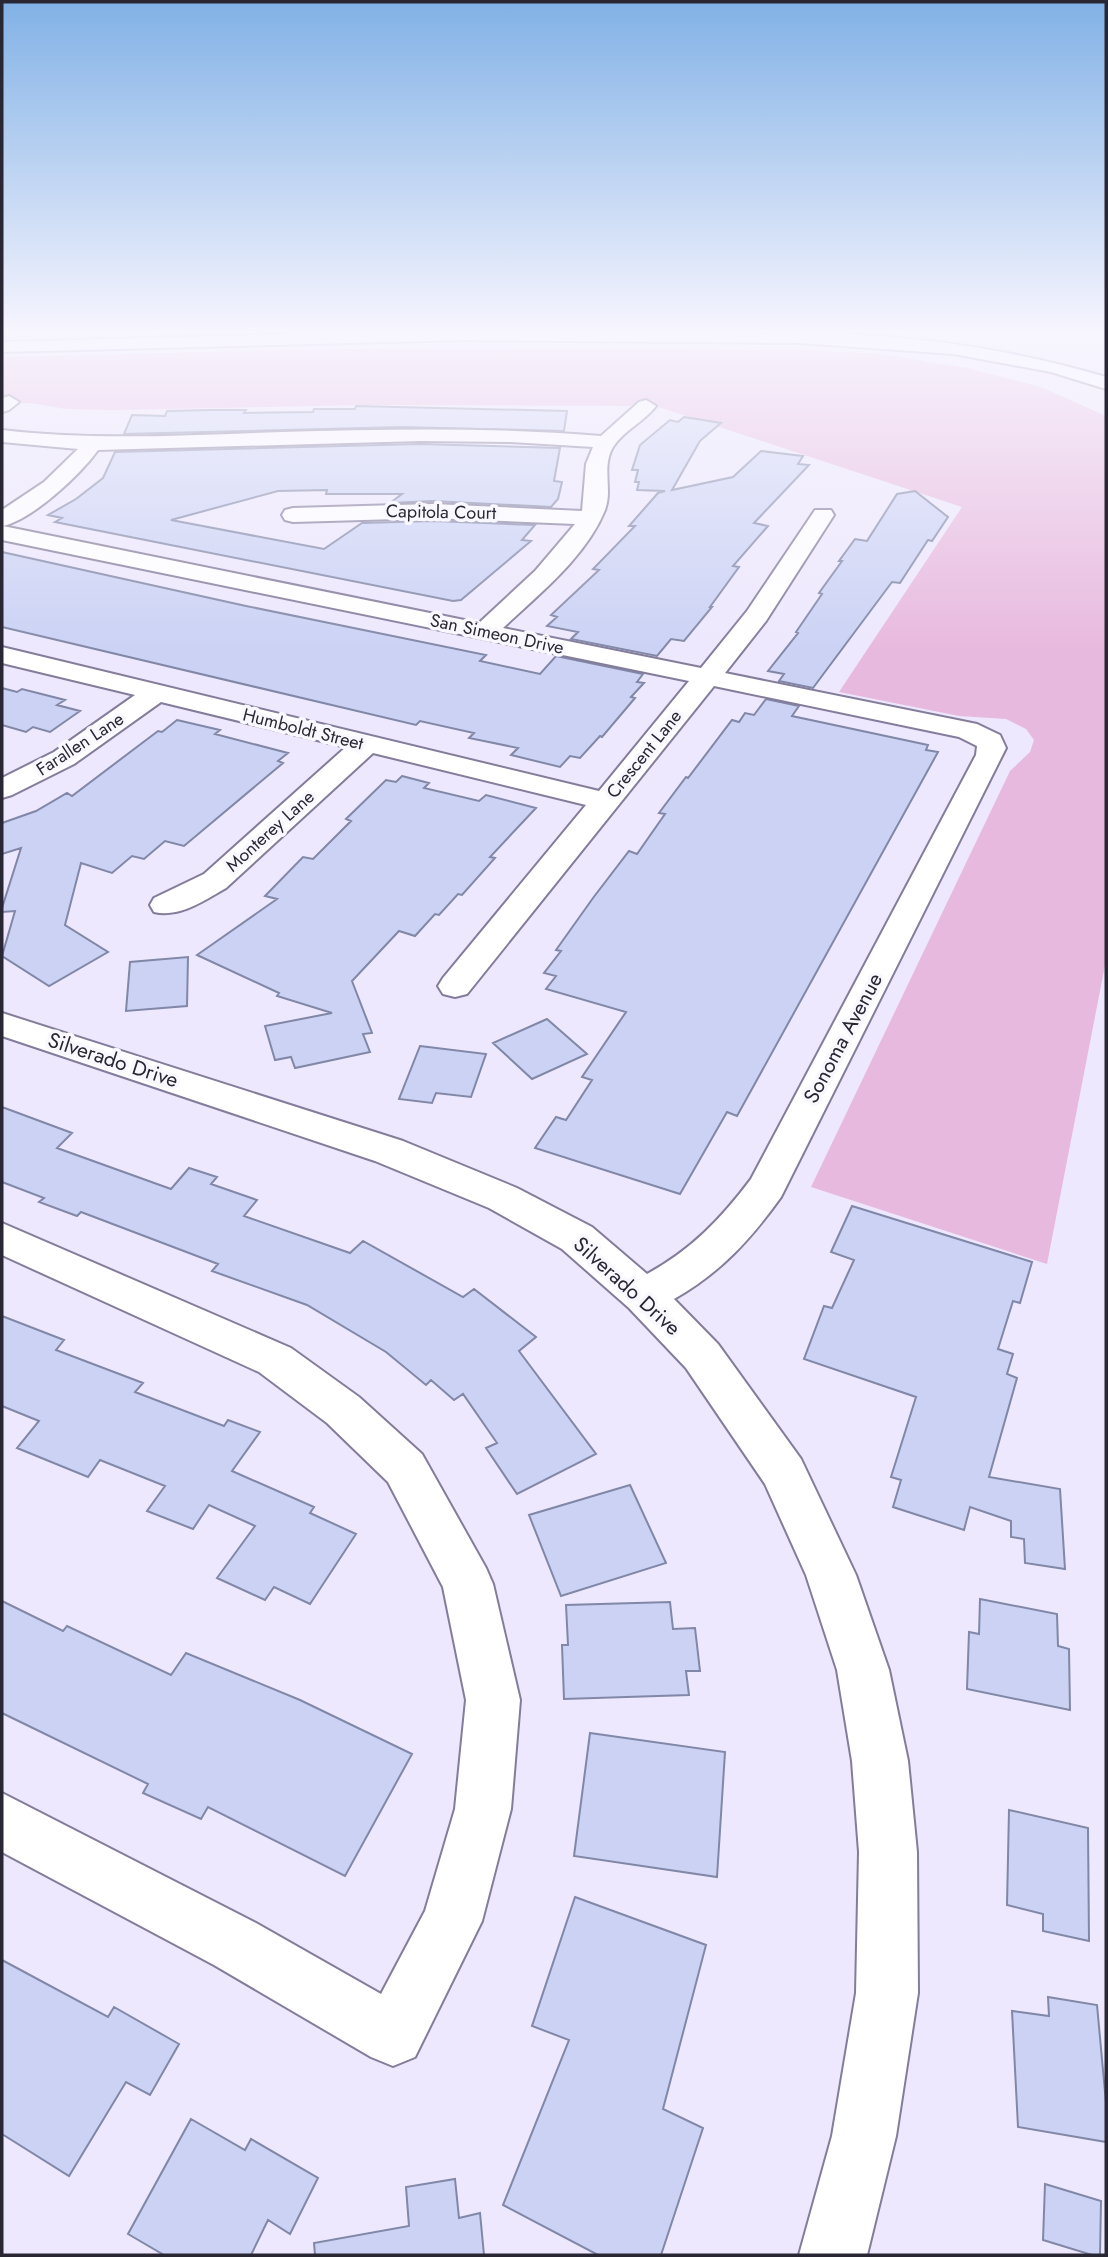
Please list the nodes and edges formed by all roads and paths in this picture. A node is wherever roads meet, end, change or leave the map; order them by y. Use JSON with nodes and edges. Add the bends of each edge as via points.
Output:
{"nodes":[{"id":1,"x":45,"y":439,"type":"edge"},
{"id":2,"x":281,"y":439,"type":"edge"},
{"id":3,"x":564,"y":439,"type":"edge"},
{"id":4,"x":606,"y":439,"type":"edge"},
{"id":5,"x":603,"y":442,"type":"junction"},
{"id":6,"x":93,"y":443,"type":"junction"},
{"id":7,"x":293,"y":514,"type":"dead end"},
{"id":8,"x":823,"y":515,"type":"dead end"},
{"id":9,"x":589,"y":518,"type":"junction"},
{"id":10,"x":2,"y":520,"type":"edge"},
{"id":11,"x":2,"y":533,"type":"edge"},
{"id":12,"x":485,"y":631,"type":"junction"},
{"id":13,"x":2,"y":655,"type":"edge"},
{"id":14,"x":707,"y":677,"type":"junction"},
{"id":15,"x":156,"y":693,"type":"junction"},
{"id":16,"x":990,"y":741,"type":"joint"},
{"id":17,"x":366,"y":744,"type":"junction"},
{"id":18,"x":2,"y":789,"type":"edge"},
{"id":19,"x":605,"y":801,"type":"junction"},
{"id":20,"x":166,"y":905,"type":"dead end"},
{"id":21,"x":455,"y":986,"type":"dead end"},
{"id":22,"x":2,"y":1024,"type":"edge"},
{"id":23,"x":2,"y":1238,"type":"edge"},
{"id":24,"x":644,"y":1296,"type":"junction"},
{"id":25,"x":2,"y":1821,"type":"edge"},
{"id":26,"x":833,"y":2255,"type":"edge"}],
"edges":[{"from":1,"to":6,"type":"main road"},
{"from":2,"to":6,"type":"main road"},
{"from":3,"to":5,"type":"main road"},
{"from":4,"to":5,"type":"main road"},
{"from":5,"to":9,"type":"main road","via":[[595,468],[597,500]]},
{"from":6,"to":10,"type":"main road","via":[[66,476]]},
{"from":7,"to":9,"type":"main road","name":"Capitola Court","via":[[419,510]]},
{"from":8,"to":14,"type":"main road","name":"Crescent Lane","via":[[757,616]]},
{"from":9,"to":12,"type":"main road","via":[[560,556]]},
{"from":11,"to":12,"type":"main road","name":"San Simeon Drive"},
{"from":12,"to":14,"type":"main road","name":"San Simeon Drive"},
{"from":13,"to":15,"type":"main road","name":"Humboldt Street"},
{"from":14,"to":16,"type":"main road","name":"San Simeon Drive","via":[[967,730]]},
{"from":14,"to":19,"type":"main road","name":"Crescent Lane"},
{"from":15,"to":17,"type":"main road","name":"Humboldt Street"},
{"from":15,"to":18,"type":"main road","name":"Farallen Lane","via":[[64,758]]},
{"from":16,"to":24,"type":"main road","name":"Sonoma Avenue","via":[[990,755],[767,1187],[742,1221],[693,1268]]},
{"from":17,"to":19,"type":"main road","name":"Humboldt Street"},
{"from":17,"to":20,"type":"main road","name":"Monterey Lane","via":[[215,881]]},
{"from":19,"to":21,"type":"main road","name":"Crescent Lane"},
{"from":22,"to":24,"type":"main road","name":"Silverado Drive","via":[[389,1151],[503,1198],[577,1238]]},
{"from":23,"to":25,"type":"main road","via":[[275,1360],[344,1410],[405,1468],[468,1584],[493,1700],[483,1809],[452,1921],[393,2035],[235,1944]]},
{"from":24,"to":26,"type":"main road","name":"Silverado Drive","via":[[702,1356],[784,1473],[831,1575],[863,1670],[880,1761],[888,1852],[887,1993],[864,2136]]}]}
